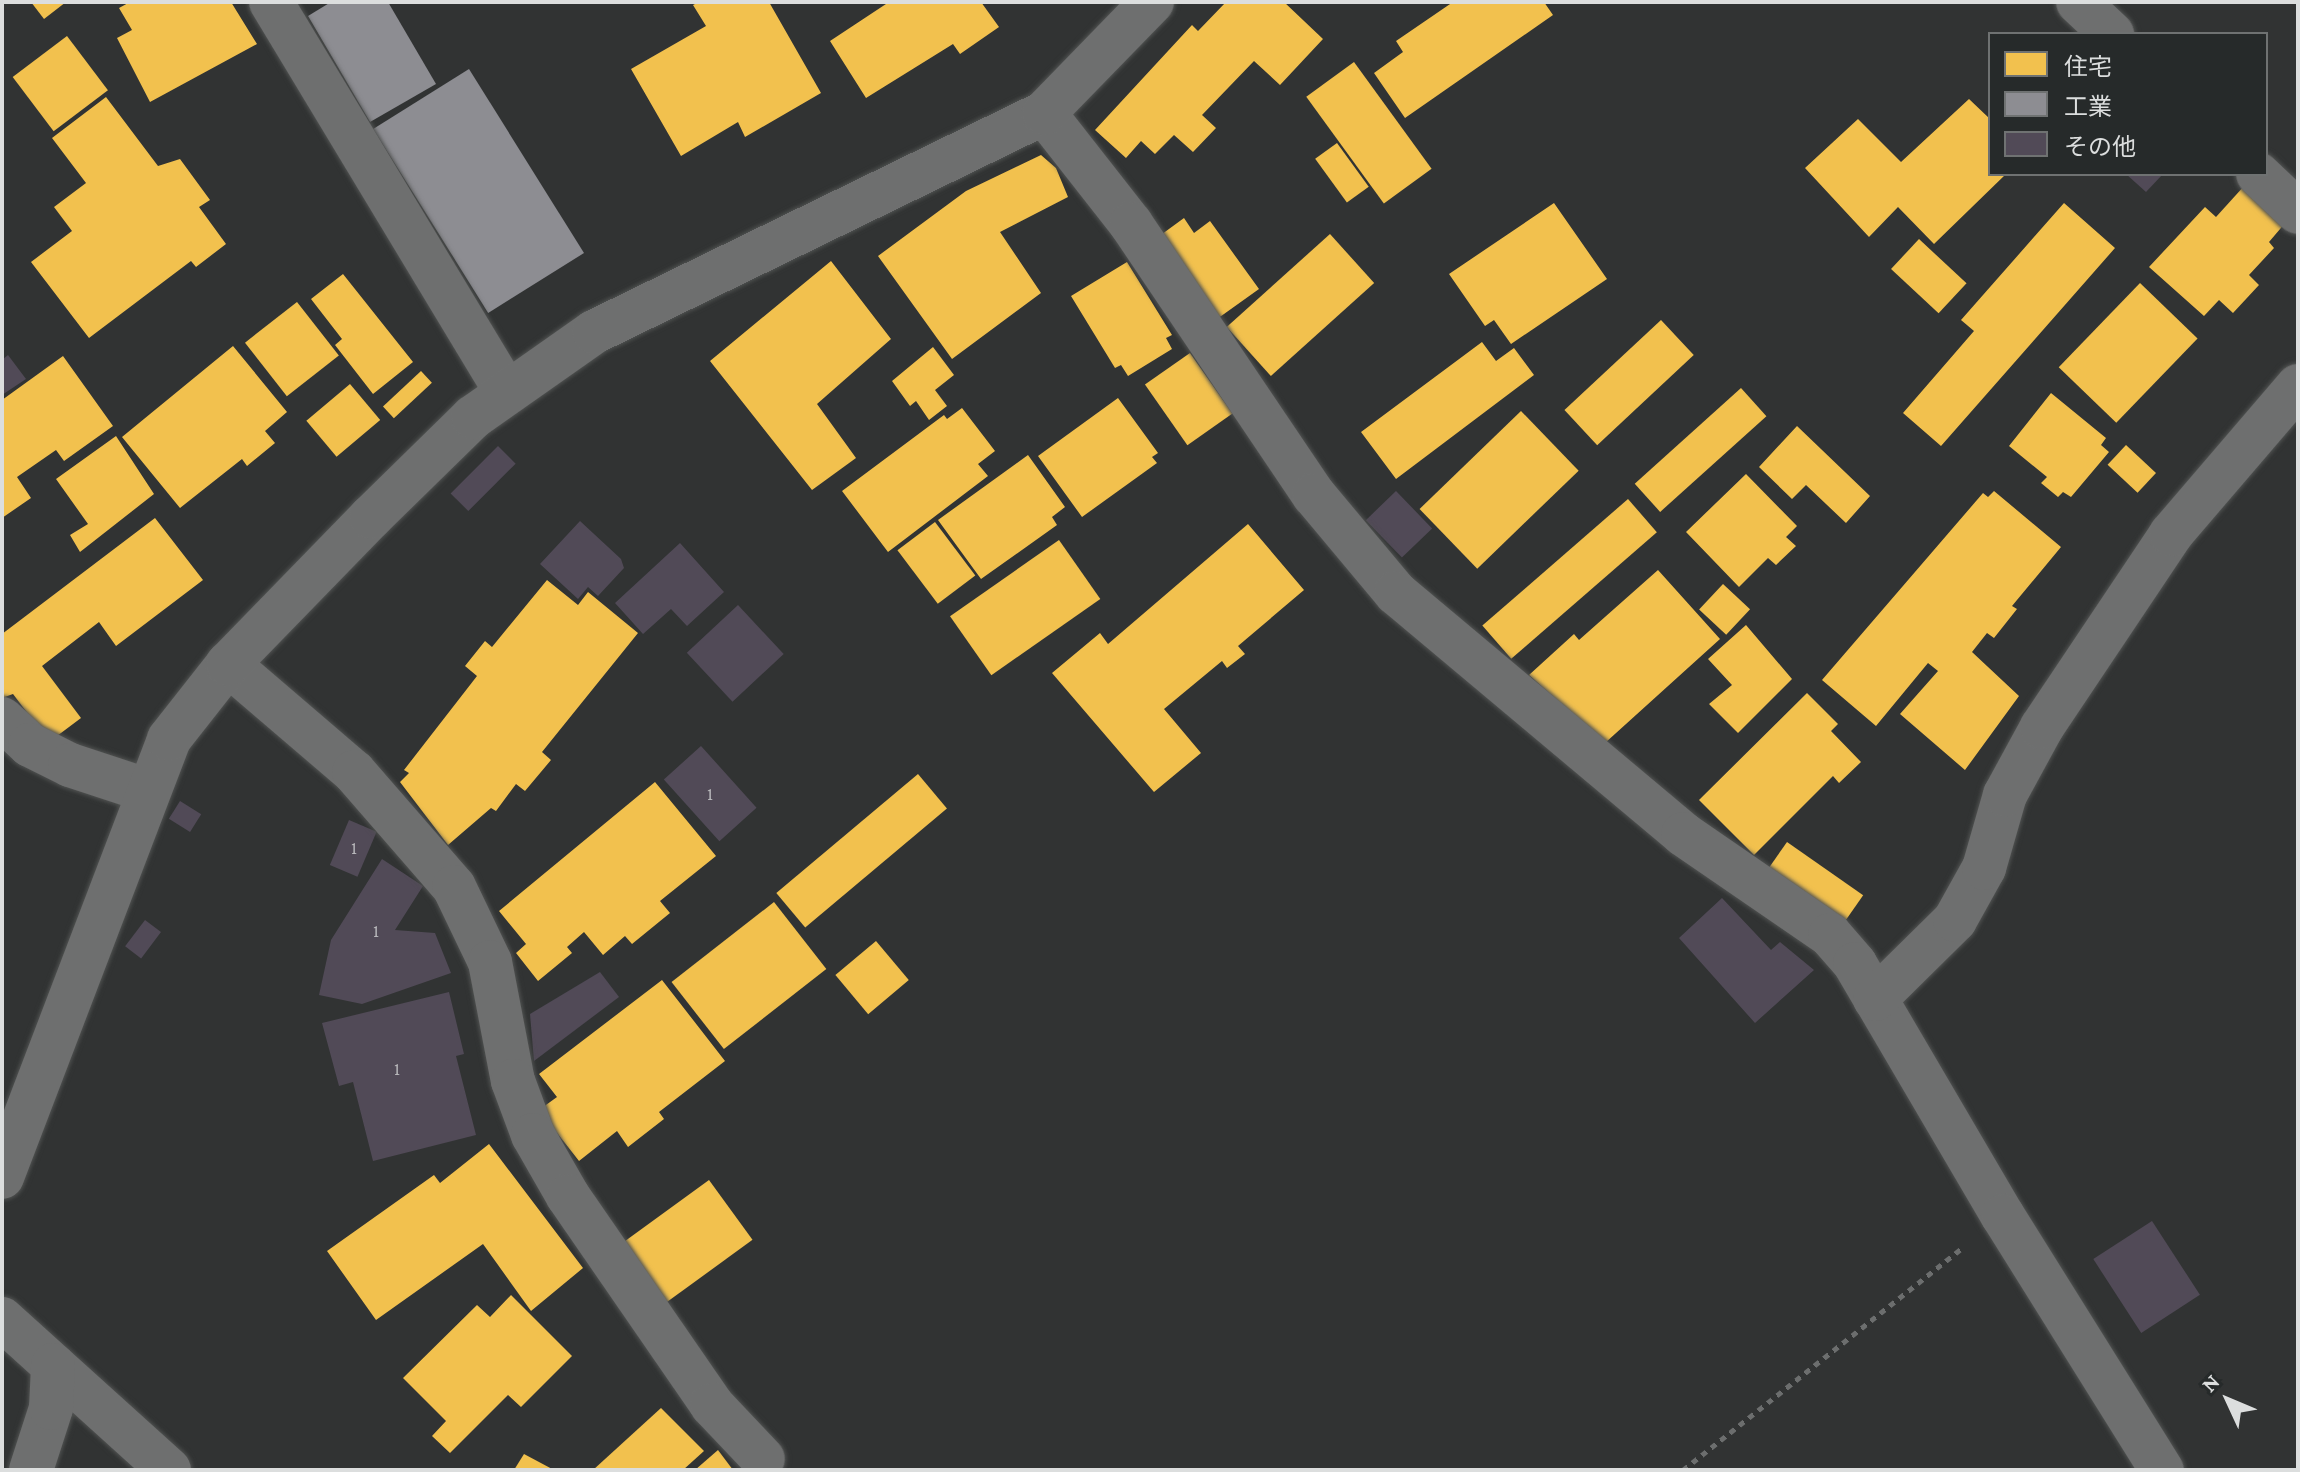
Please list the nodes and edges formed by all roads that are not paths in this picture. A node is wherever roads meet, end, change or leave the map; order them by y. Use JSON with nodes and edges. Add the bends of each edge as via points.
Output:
{"nodes":[{"id":1,"x":271,"y":2,"type":"edge"},
{"id":2,"x":1152,"y":2,"type":"edge"},
{"id":3,"x":2078,"y":2,"type":"edge"},
{"id":4,"x":2110,"y":32,"type":"edge"},
{"id":5,"x":1044,"y":113,"type":"junction"},
{"id":6,"x":2260,"y":176,"type":"edge"},
{"id":7,"x":2298,"y":212,"type":"edge"},
{"id":8,"x":2298,"y":386,"type":"edge"},
{"id":9,"x":506,"y":392,"type":"junction"},
{"id":10,"x":228,"y":664,"type":"junction"},
{"id":11,"x":2,"y":719,"type":"edge"},
{"id":12,"x":146,"y":790,"type":"junction"},
{"id":13,"x":1875,"y":999,"type":"junction"},
{"id":14,"x":2,"y":1177,"type":"edge"},
{"id":15,"x":2,"y":1319,"type":"edge"},
{"id":16,"x":53,"y":1365,"type":"junction"},
{"id":17,"x":763,"y":1459,"type":"dead end"},
{"id":18,"x":31,"y":1470,"type":"edge"},
{"id":19,"x":169,"y":1470,"type":"edge"},
{"id":20,"x":2162,"y":1470,"type":"edge"}],
"edges":[{"from":1,"to":9,"type":"street"},
{"from":2,"to":5,"type":"street"},
{"from":3,"to":4,"type":"street"},
{"from":5,"to":9,"type":"street","via":[[594,332]]},
{"from":5,"to":13,"type":"street","via":[[1131,224],[1314,495],[1396,593],[1683,834],[1830,935]]},
{"from":6,"to":7,"type":"street"},
{"from":8,"to":13,"type":"street","via":[[2171,534],[2042,727],[2005,795],[1984,868],[1955,920]]},
{"from":9,"to":10,"type":"street","via":[[462,428]]},
{"from":10,"to":12,"type":"street","via":[[169,739]]},
{"from":10,"to":17,"type":"street","via":[[354,772],[454,887],[490,962],[513,1081],[533,1135],[568,1196],[712,1405]]},
{"from":11,"to":12,"type":"street","via":[[30,745],[70,765]]},
{"from":12,"to":14,"type":"street"},
{"from":13,"to":20,"type":"street"},
{"from":15,"to":16,"type":"street"},
{"from":16,"to":18,"type":"street","via":[[51,1408]]},
{"from":16,"to":19,"type":"street"}]}
